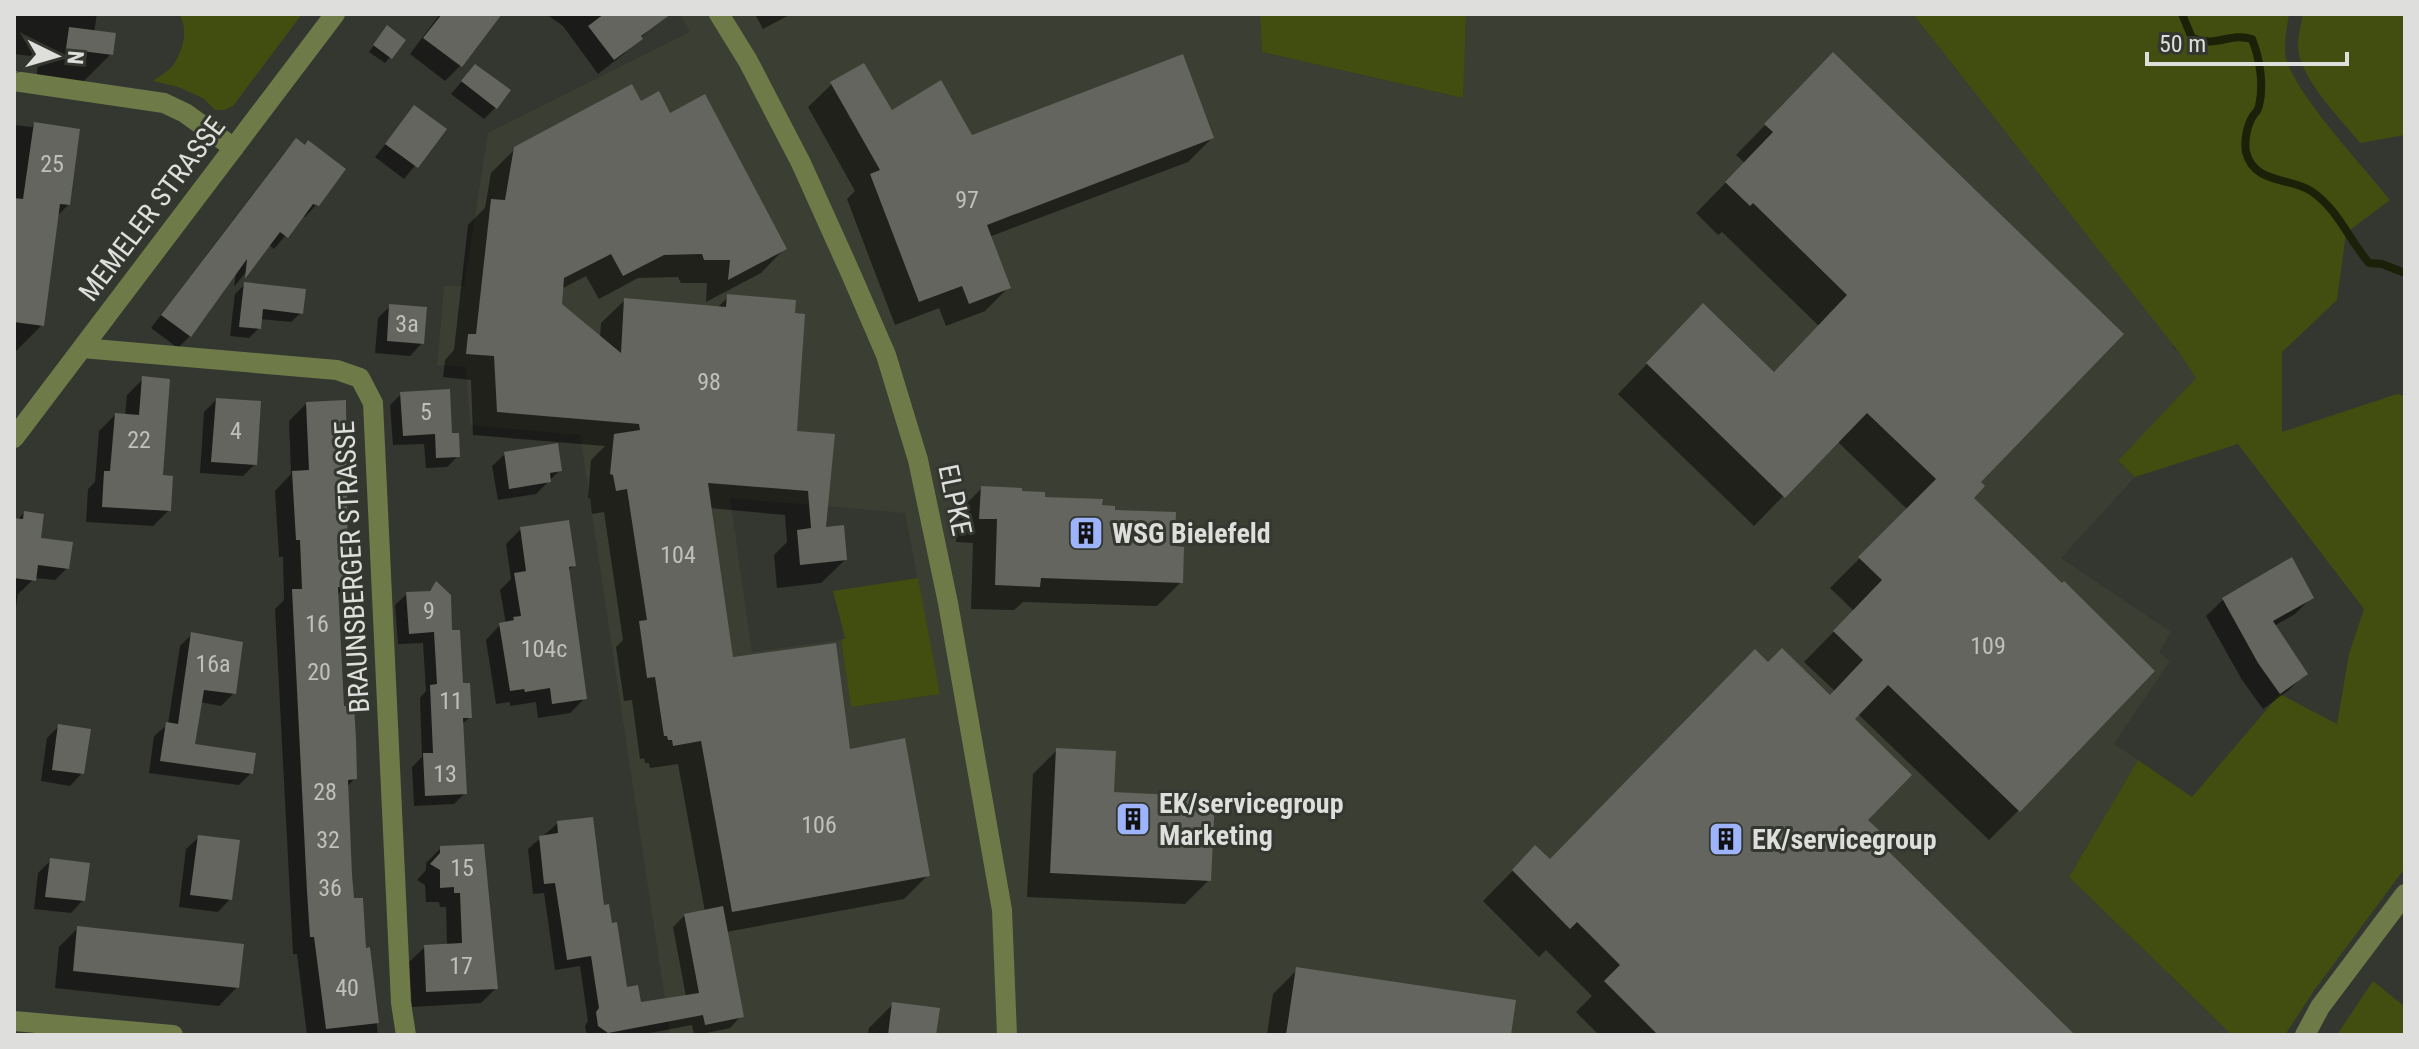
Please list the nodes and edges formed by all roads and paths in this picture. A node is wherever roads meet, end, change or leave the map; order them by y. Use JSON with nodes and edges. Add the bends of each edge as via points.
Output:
{"nodes":[{"id":1,"x":335,"y":14,"type":"edge"},
{"id":2,"x":719,"y":14,"type":"edge"},
{"id":3,"x":14,"y":81,"type":"edge"},
{"id":4,"x":234,"y":148,"type":"junction"},
{"id":5,"x":82,"y":348,"type":"junction"},
{"id":6,"x":14,"y":438,"type":"edge"},
{"id":7,"x":2405,"y":894,"type":"edge"},
{"id":8,"x":14,"y":1021,"type":"edge"},
{"id":9,"x":173,"y":1035,"type":"edge"},
{"id":10,"x":406,"y":1035,"type":"edge"},
{"id":11,"x":1007,"y":1035,"type":"edge"},
{"id":12,"x":2305,"y":1035,"type":"edge"}],
"edges":[{"from":1,"to":4,"type":"street","name":"MEMELER STRASSE"},
{"from":2,"to":11,"type":"street","name":"ELPKE","via":[[820,204],[886,355],[918,460],[1002,910]]},
{"from":3,"to":4,"type":"street","via":[[164,103]]},
{"from":4,"to":5,"type":"street","name":"MEMELER STRASSE"},
{"from":5,"to":6,"type":"street","name":"MEMELER STRASSE"},
{"from":5,"to":10,"type":"street","name":"BRAUNSBERGER STRASSE","via":[[337,370],[360,378],[373,403]]},
{"from":7,"to":12,"type":"street"},
{"from":8,"to":9,"type":"street"}]}
